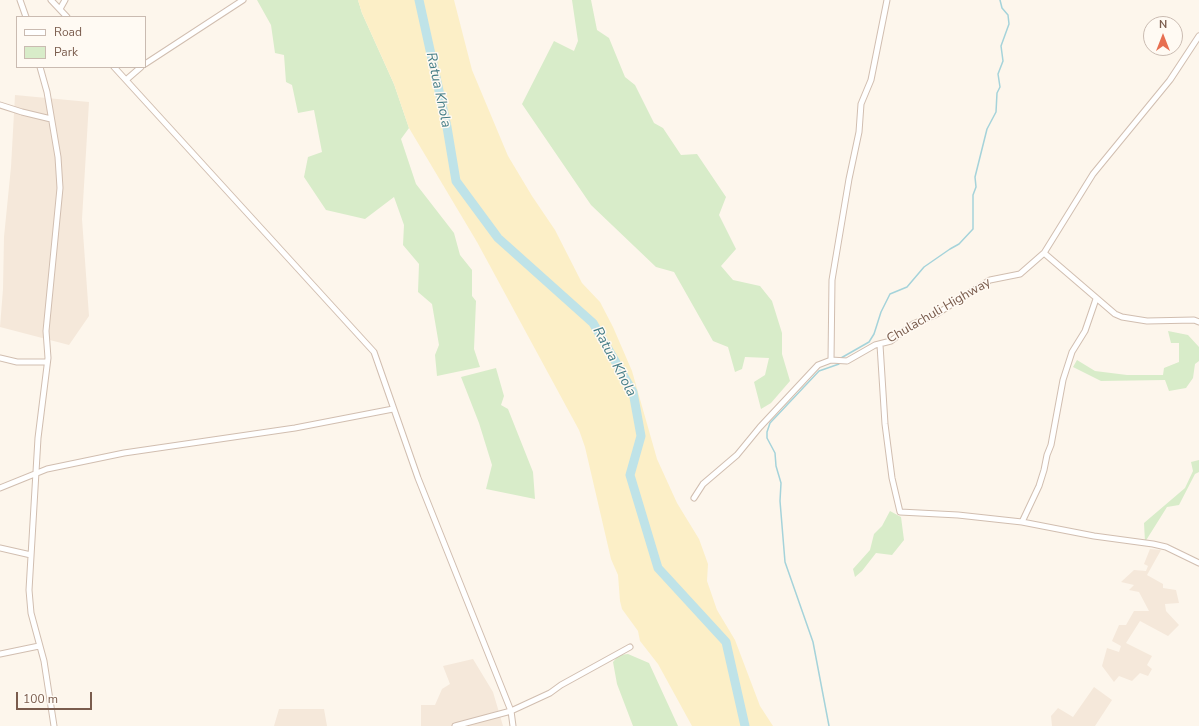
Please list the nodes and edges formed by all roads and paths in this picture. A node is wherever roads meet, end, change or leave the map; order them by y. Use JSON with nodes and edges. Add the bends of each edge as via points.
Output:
{"nodes":[{"id":1,"x":20,"y":0,"type":"edge"},
{"id":2,"x":51,"y":0,"type":"edge"},
{"id":3,"x":65,"y":0,"type":"edge"},
{"id":4,"x":243,"y":0,"type":"edge"},
{"id":5,"x":887,"y":0,"type":"edge"},
{"id":6,"x":60,"y":9,"type":"junction"},
{"id":7,"x":26,"y":16,"type":"edge"},
{"id":8,"x":66,"y":16,"type":"edge"},
{"id":9,"x":1199,"y":36,"type":"edge"},
{"id":10,"x":146,"y":63,"type":"edge"},
{"id":11,"x":40,"y":68,"type":"edge"},
{"id":12,"x":115,"y":68,"type":"edge"},
{"id":13,"x":140,"y":68,"type":"edge"},
{"id":14,"x":126,"y":80,"type":"junction"},
{"id":15,"x":0,"y":104,"type":"edge"},
{"id":16,"x":51,"y":119,"type":"junction"},
{"id":17,"x":1044,"y":253,"type":"junction"},
{"id":18,"x":1096,"y":299,"type":"junction"},
{"id":19,"x":1199,"y":322,"type":"edge"},
{"id":20,"x":880,"y":345,"type":"junction"},
{"id":21,"x":0,"y":358,"type":"edge"},
{"id":22,"x":831,"y":360,"type":"junction"},
{"id":23,"x":47,"y":362,"type":"junction"},
{"id":24,"x":393,"y":410,"type":"junction"},
{"id":25,"x":36,"y":475,"type":"junction"},
{"id":26,"x":0,"y":488,"type":"edge"},
{"id":27,"x":694,"y":498,"type":"dead end"},
{"id":28,"x":1022,"y":522,"type":"junction"},
{"id":29,"x":0,"y":548,"type":"edge"},
{"id":30,"x":31,"y":555,"type":"junction"},
{"id":31,"x":1199,"y":563,"type":"edge"},
{"id":32,"x":39,"y":646,"type":"junction"},
{"id":33,"x":630,"y":647,"type":"dead end"},
{"id":34,"x":0,"y":654,"type":"edge"},
{"id":35,"x":511,"y":711,"type":"junction"},
{"id":36,"x":54,"y":726,"type":"edge"},
{"id":37,"x":455,"y":726,"type":"edge"},
{"id":38,"x":513,"y":726,"type":"edge"}],
"edges":[{"from":1,"to":7,"type":"street"},
{"from":2,"to":6,"type":"street"},
{"from":3,"to":6,"type":"street"},
{"from":4,"to":10,"type":"street"},
{"from":5,"to":22,"type":"street","via":[[871,80],[861,104],[859,132],[832,280]]},
{"from":6,"to":8,"type":"street"},
{"from":9,"to":17,"type":"street","name":"Chulachuli Highway","via":[[1170,80],[1093,174]]},
{"from":11,"to":16,"type":"street"},
{"from":12,"to":14,"type":"street"},
{"from":13,"to":14,"type":"street"},
{"from":14,"to":24,"type":"street","via":[[374,352]]},
{"from":15,"to":16,"type":"street"},
{"from":16,"to":23,"type":"street","via":[[58,157],[60,188],[46,331]]},
{"from":17,"to":18,"type":"street"},
{"from":17,"to":20,"type":"street","name":"Chulachuli Highway","via":[[1020,274],[990,280],[935,315],[913,324],[891,341]]},
{"from":18,"to":19,"type":"street","via":[[1122,318]]},
{"from":18,"to":28,"type":"street","via":[[1085,331],[1072,352],[1063,380],[1044,470]]},
{"from":20,"to":22,"type":"street","name":"Chulachuli Highway","via":[[847,361]]},
{"from":20,"to":28,"type":"street","via":[[885,424],[892,478],[900,512]]},
{"from":21,"to":23,"type":"street","via":[[17,362]]},
{"from":22,"to":27,"type":"street","name":"Chulachuli Highway","via":[[818,365],[808,374],[737,454],[704,484]]},
{"from":23,"to":25,"type":"street"},
{"from":24,"to":25,"type":"street","via":[[294,428],[124,453],[47,469]]},
{"from":24,"to":35,"type":"street"},
{"from":25,"to":26,"type":"street"},
{"from":25,"to":30,"type":"street"},
{"from":28,"to":31,"type":"street","via":[[1166,547]]},
{"from":29,"to":30,"type":"street"},
{"from":30,"to":32,"type":"street","via":[[31,613]]},
{"from":32,"to":34,"type":"street"},
{"from":32,"to":36,"type":"street","via":[[44,661]]},
{"from":33,"to":35,"type":"street","via":[[550,693]]},
{"from":35,"to":37,"type":"street"},
{"from":35,"to":38,"type":"street"}]}
